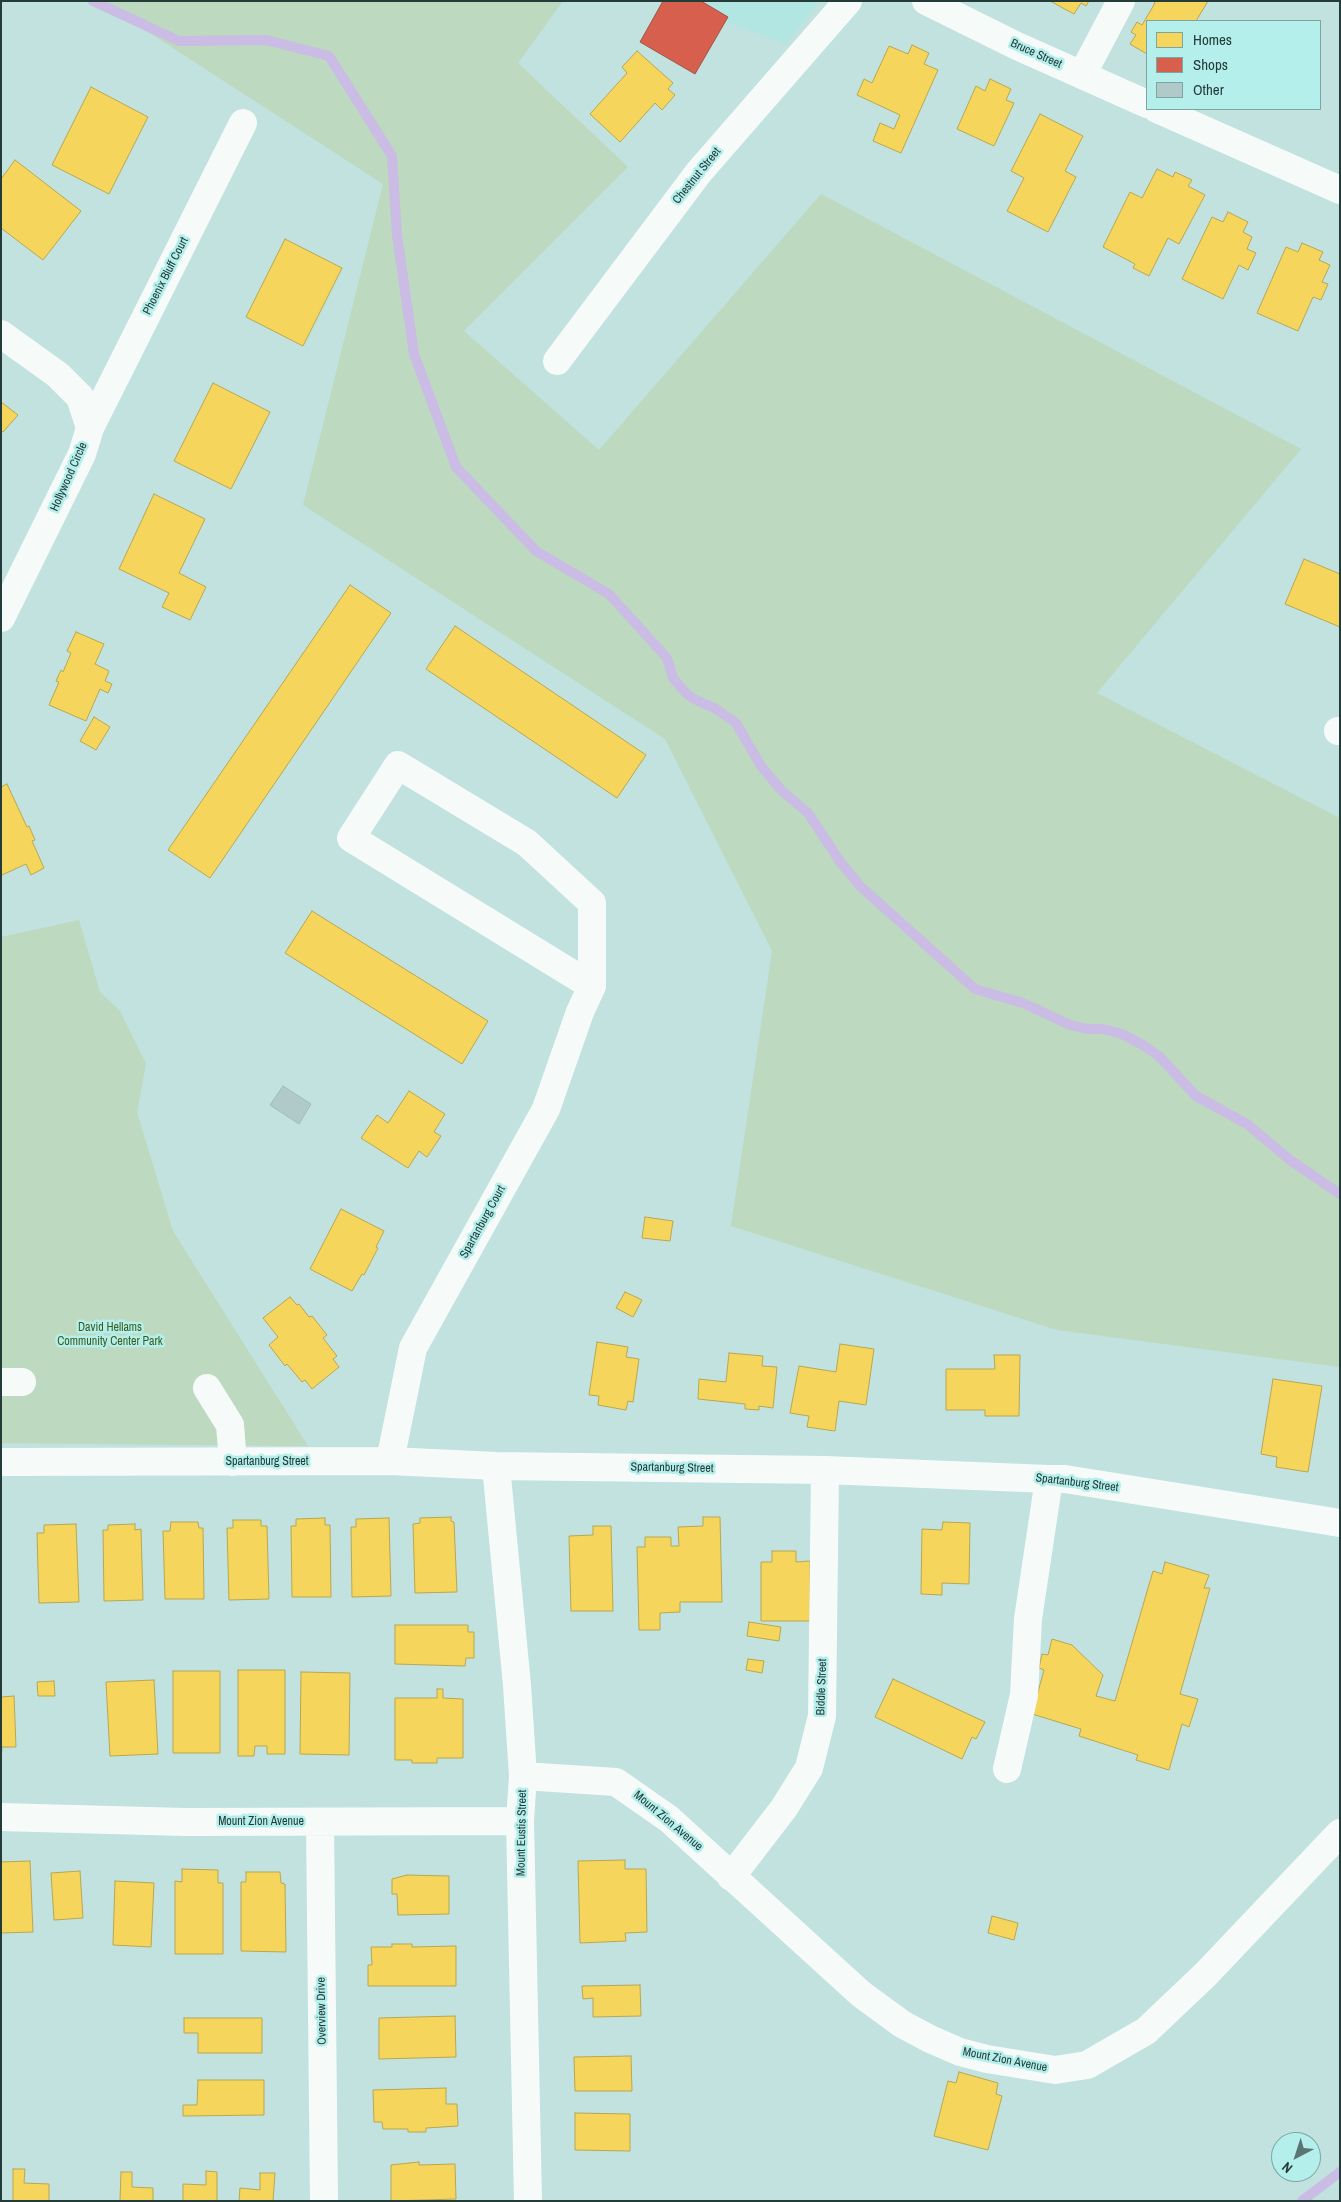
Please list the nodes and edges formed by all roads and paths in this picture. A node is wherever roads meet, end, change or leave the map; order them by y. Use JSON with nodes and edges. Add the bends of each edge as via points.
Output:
{"nodes":[{"id":1,"x":848,"y":1,"type":"edge"},
{"id":2,"x":926,"y":1,"type":"edge"},
{"id":3,"x":1122,"y":1,"type":"edge"},
{"id":4,"x":1082,"y":75,"type":"junction"},
{"id":5,"x":1146,"y":104,"type":"edge"},
{"id":6,"x":1159,"y":110,"type":"edge"},
{"id":7,"x":243,"y":123,"type":"dead end"},
{"id":8,"x":1340,"y":190,"type":"edge"},
{"id":9,"x":1,"y":334,"type":"edge"},
{"id":10,"x":557,"y":361,"type":"dead end"},
{"id":11,"x":90,"y":428,"type":"junction"},
{"id":12,"x":1,"y":618,"type":"edge"},
{"id":13,"x":592,"y":986,"type":"junction"},
{"id":14,"x":207,"y":1388,"type":"dead end"},
{"id":15,"x":390,"y":1461,"type":"junction"},
{"id":16,"x":1,"y":1462,"type":"edge"},
{"id":17,"x":233,"y":1462,"type":"junction"},
{"id":18,"x":496,"y":1466,"type":"junction"},
{"id":19,"x":825,"y":1470,"type":"junction"},
{"id":20,"x":1049,"y":1478,"type":"junction"},
{"id":21,"x":1340,"y":1523,"type":"edge"},
{"id":22,"x":1008,"y":1769,"type":"dead end"},
{"id":23,"x":522,"y":1776,"type":"junction"},
{"id":24,"x":1,"y":1817,"type":"edge"},
{"id":25,"x":520,"y":1820,"type":"junction"},
{"id":26,"x":320,"y":1822,"type":"junction"},
{"id":27,"x":1340,"y":1833,"type":"edge"},
{"id":28,"x":731,"y":1876,"type":"junction"},
{"id":29,"x":324,"y":2201,"type":"edge"},
{"id":30,"x":528,"y":2201,"type":"edge"}],
"edges":[{"from":1,"to":10,"type":"street","name":"Chestnut Street","via":[[699,172]]},
{"from":2,"to":4,"type":"street","name":"Bruce Street"},
{"from":3,"to":4,"type":"street"},
{"from":4,"to":5,"type":"street","name":"Bruce Street"},
{"from":6,"to":8,"type":"street"},
{"from":7,"to":11,"type":"street","name":"Phoenix Bluff Court"},
{"from":9,"to":11,"type":"street","name":"Hollywood Circle","via":[[58,375],[80,397]]},
{"from":11,"to":12,"type":"street","name":"Hollywood Circle","via":[[82,454]]},
{"from":13,"to":13,"type":"street","via":[[351,838],[398,765],[527,844],[592,903]]},
{"from":13,"to":15,"type":"street","name":"Spartanburg Court","via":[[546,1109],[413,1348]]},
{"from":14,"to":17,"type":"street","via":[[230,1425]]},
{"from":15,"to":17,"type":"street","name":"Spartanburg Street"},
{"from":15,"to":18,"type":"street","name":"Spartanburg Street"},
{"from":16,"to":17,"type":"street","name":"Spartanburg Street"},
{"from":18,"to":19,"type":"street","name":"Spartanburg Street"},
{"from":18,"to":23,"type":"street","name":"Mount Eustis Street","via":[[517,1685]]},
{"from":19,"to":20,"type":"street","name":"Spartanburg Street"},
{"from":19,"to":28,"type":"street","name":"Biddle Street","via":[[822,1716],[809,1768],[784,1808]]},
{"from":20,"to":21,"type":"street","name":"Spartanburg Street"},
{"from":20,"to":22,"type":"street","via":[[1028,1619],[1024,1695]]},
{"from":23,"to":25,"type":"street","name":"Mount Eustis Street"},
{"from":23,"to":28,"type":"street","name":"Mount Zion Avenue","via":[[616,1782],[669,1819]]},
{"from":24,"to":26,"type":"street","name":"Mount Zion Avenue"},
{"from":25,"to":26,"type":"street","name":"Mount Zion Avenue"},
{"from":25,"to":30,"type":"street","name":"Mount Eustis Street"},
{"from":26,"to":29,"type":"street","name":"Overview Drive"},
{"from":27,"to":28,"type":"street","name":"Mount Zion Avenue","via":[[1205,1975],[1146,2031],[1087,2065],[1055,2070],[960,2052],[902,2024],[862,1994]]}]}
